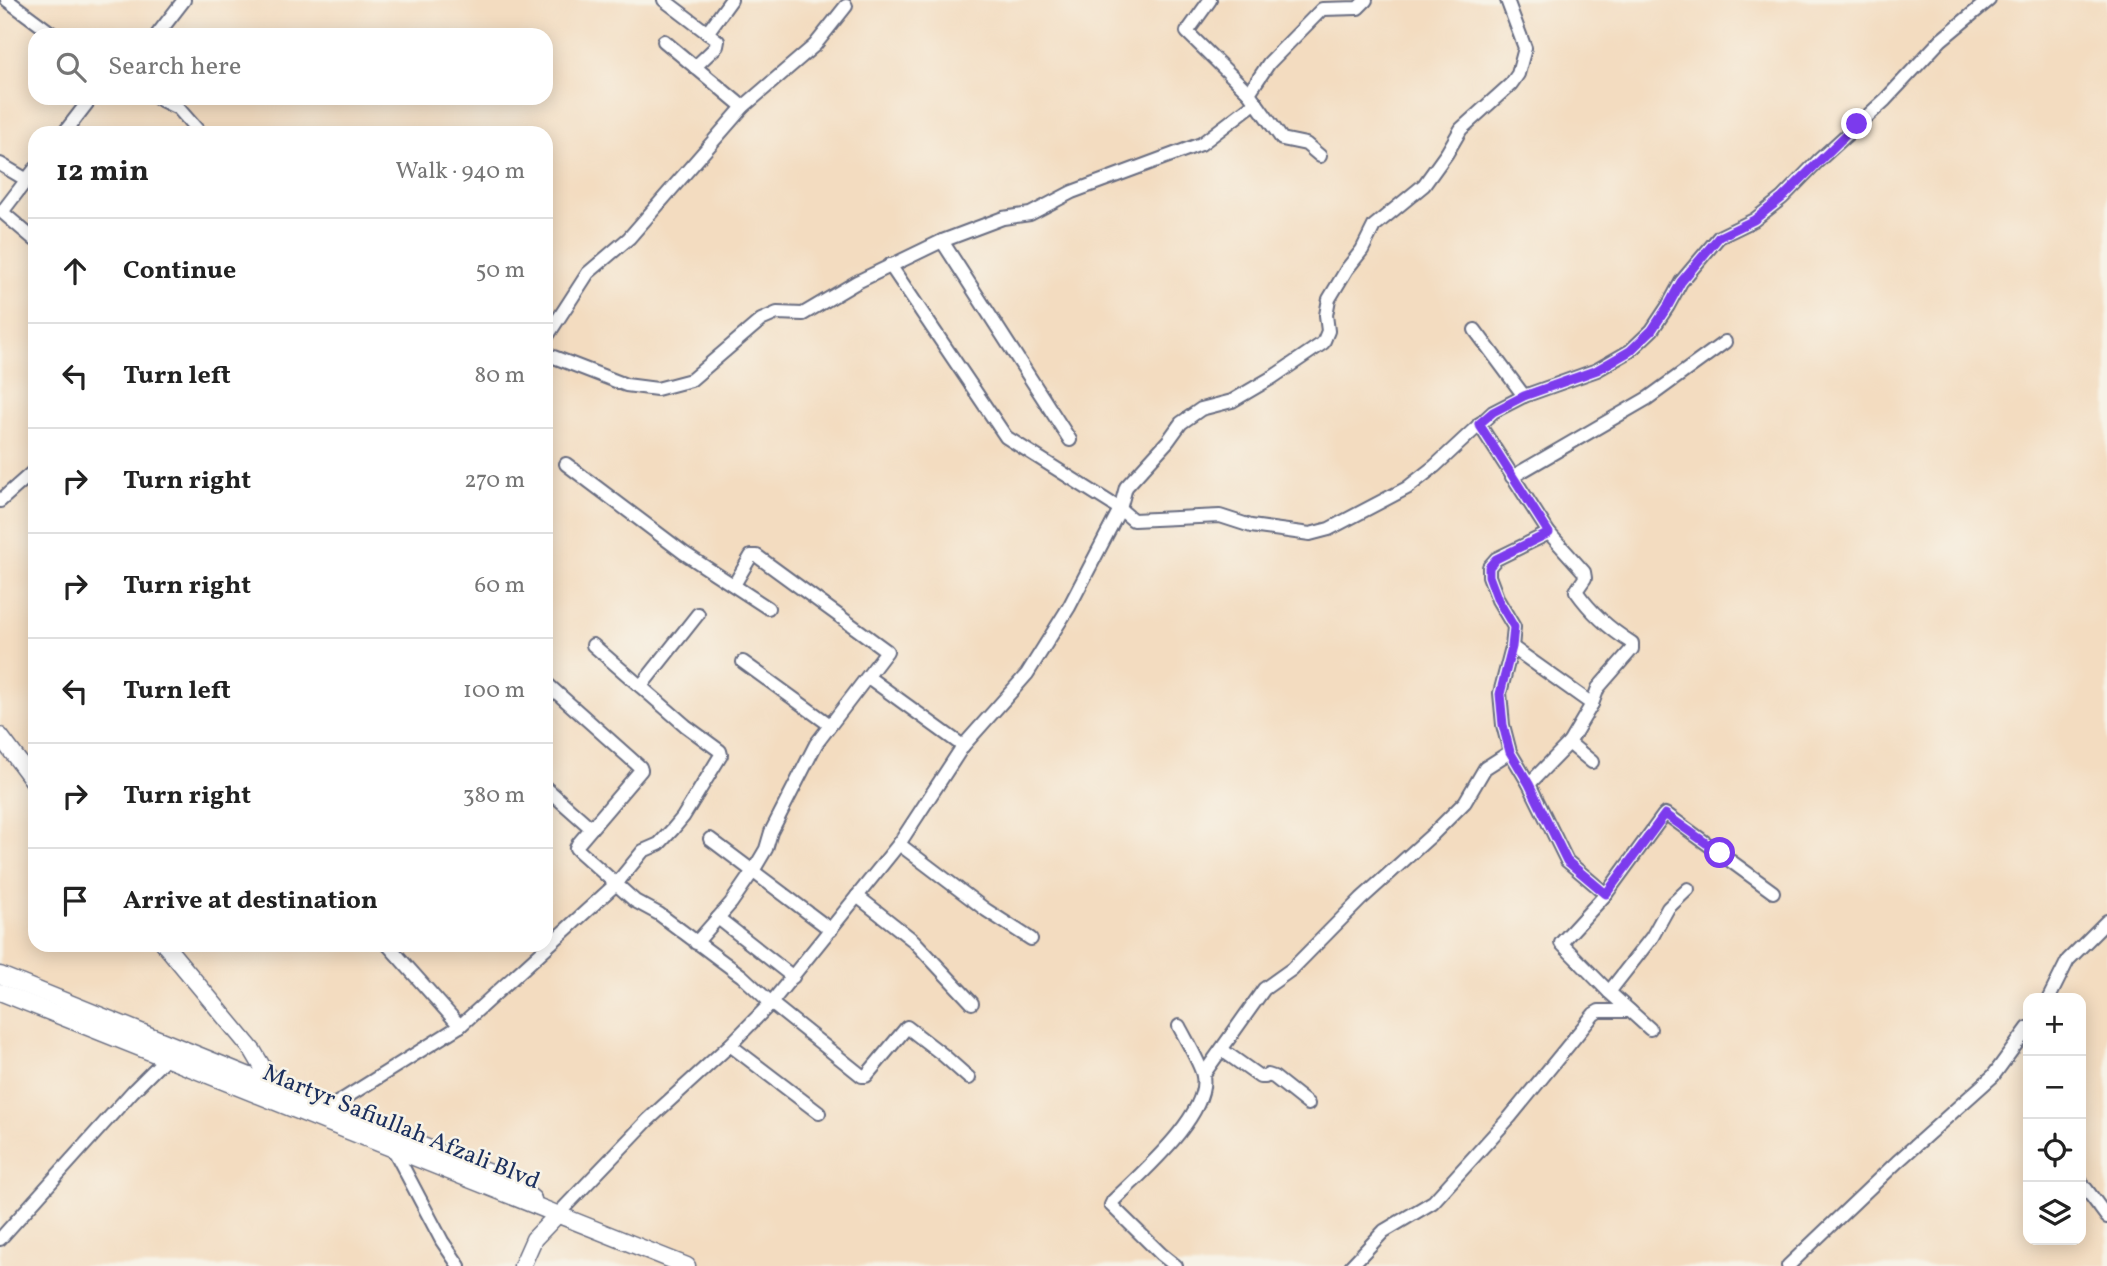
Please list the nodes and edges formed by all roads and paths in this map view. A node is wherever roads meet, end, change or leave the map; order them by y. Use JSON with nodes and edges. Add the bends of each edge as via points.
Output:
{"nodes":[{"id":1,"x":7,"y":0,"type":"edge"},
{"id":2,"x":184,"y":0,"type":"edge"},
{"id":3,"x":664,"y":0,"type":"edge"},
{"id":4,"x":731,"y":0,"type":"edge"},
{"id":5,"x":1210,"y":0,"type":"edge"},
{"id":6,"x":1366,"y":0,"type":"edge"},
{"id":7,"x":1507,"y":0,"type":"edge"},
{"id":8,"x":1989,"y":0,"type":"edge"},
{"id":9,"x":846,"y":6,"type":"dead end"},
{"id":10,"x":45,"y":28,"type":"edge"},
{"id":11,"x":162,"y":28,"type":"edge"},
{"id":12,"x":707,"y":33,"type":"junction"},
{"id":13,"x":664,"y":40,"type":"dead end"},
{"id":14,"x":695,"y":67,"type":"junction"},
{"id":15,"x":1252,"y":97,"type":"junction"},
{"id":16,"x":86,"y":105,"type":"edge"},
{"id":17,"x":172,"y":105,"type":"edge"},
{"id":18,"x":743,"y":107,"type":"junction"},
{"id":19,"x":69,"y":126,"type":"edge"},
{"id":20,"x":194,"y":126,"type":"edge"},
{"id":21,"x":1320,"y":156,"type":"dead end"},
{"id":22,"x":0,"y":164,"type":"edge"},
{"id":23,"x":27,"y":180,"type":"joint"},
{"id":24,"x":28,"y":234,"type":"edge"},
{"id":25,"x":942,"y":241,"type":"junction"},
{"id":26,"x":890,"y":265,"type":"junction"},
{"id":27,"x":553,"y":327,"type":"edge"},
{"id":28,"x":1475,"y":330,"type":"dead end"},
{"id":29,"x":1725,"y":342,"type":"dead end"},
{"id":30,"x":553,"y":357,"type":"edge"},
{"id":31,"x":1524,"y":396,"type":"junction"},
{"id":32,"x":1479,"y":424,"type":"junction"},
{"id":33,"x":1070,"y":440,"type":"dead end"},
{"id":34,"x":566,"y":464,"type":"dead end"},
{"id":35,"x":28,"y":476,"type":"edge"},
{"id":36,"x":1512,"y":477,"type":"junction"},
{"id":37,"x":0,"y":501,"type":"edge"},
{"id":38,"x":1120,"y":509,"type":"junction"},
{"id":39,"x":1549,"y":533,"type":"junction"},
{"id":40,"x":734,"y":585,"type":"junction"},
{"id":41,"x":768,"y":608,"type":"dead end"},
{"id":42,"x":698,"y":614,"type":"dead end"},
{"id":43,"x":593,"y":645,"type":"dead end"},
{"id":44,"x":1512,"y":647,"type":"junction"},
{"id":45,"x":743,"y":662,"type":"dead end"},
{"id":46,"x":868,"y":677,"type":"junction"},
{"id":47,"x":641,"y":686,"type":"junction"},
{"id":48,"x":553,"y":689,"type":"edge"},
{"id":49,"x":1592,"y":704,"type":"junction"},
{"id":50,"x":830,"y":726,"type":"junction"},
{"id":51,"x":0,"y":736,"type":"edge"},
{"id":52,"x":1569,"y":743,"type":"junction"},
{"id":53,"x":963,"y":746,"type":"junction"},
{"id":54,"x":1510,"y":752,"type":"junction"},
{"id":55,"x":1592,"y":762,"type":"dead end"},
{"id":56,"x":28,"y":774,"type":"edge"},
{"id":57,"x":1529,"y":784,"type":"junction"},
{"id":58,"x":553,"y":794,"type":"edge"},
{"id":59,"x":591,"y":828,"type":"junction"},
{"id":60,"x":710,"y":839,"type":"dead end"},
{"id":61,"x":900,"y":844,"type":"junction"},
{"id":62,"x":753,"y":871,"type":"junction"},
{"id":63,"x":616,"y":884,"type":"junction"},
{"id":64,"x":1688,"y":889,"type":"dead end"},
{"id":65,"x":1773,"y":892,"type":"dead end"},
{"id":66,"x":1606,"y":894,"type":"junction"},
{"id":67,"x":857,"y":896,"type":"junction"},
{"id":68,"x":718,"y":918,"type":"junction"},
{"id":69,"x":2107,"y":921,"type":"edge"},
{"id":70,"x":831,"y":930,"type":"junction"},
{"id":71,"x":1031,"y":939,"type":"dead end"},
{"id":72,"x":553,"y":941,"type":"edge"},
{"id":73,"x":695,"y":943,"type":"junction"},
{"id":74,"x":172,"y":952,"type":"edge"},
{"id":75,"x":394,"y":952,"type":"edge"},
{"id":76,"x":541,"y":952,"type":"edge"},
{"id":77,"x":0,"y":975,"type":"edge"},
{"id":78,"x":793,"y":978,"type":"junction"},
{"id":79,"x":0,"y":992,"type":"edge"},
{"id":80,"x":1609,"y":992,"type":"junction"},
{"id":81,"x":2052,"y":993,"type":"edge"},
{"id":82,"x":771,"y":1003,"type":"junction"},
{"id":83,"x":972,"y":1003,"type":"dead end"},
{"id":84,"x":1630,"y":1011,"type":"junction"},
{"id":85,"x":460,"y":1026,"type":"junction"},
{"id":86,"x":1179,"y":1026,"type":"dead end"},
{"id":87,"x":1650,"y":1029,"type":"dead end"},
{"id":88,"x":2023,"y":1035,"type":"edge"},
{"id":89,"x":730,"y":1045,"type":"junction"},
{"id":90,"x":1222,"y":1050,"type":"junction"},
{"id":91,"x":165,"y":1059,"type":"junction"},
{"id":92,"x":1203,"y":1075,"type":"junction"},
{"id":93,"x":969,"y":1078,"type":"dead end"},
{"id":94,"x":273,"y":1085,"type":"junction"},
{"id":95,"x":1308,"y":1104,"type":"dead end"},
{"id":96,"x":329,"y":1108,"type":"junction"},
{"id":97,"x":819,"y":1113,"type":"dead end"},
{"id":98,"x":394,"y":1150,"type":"junction"},
{"id":99,"x":2086,"y":1189,"type":"edge"},
{"id":100,"x":552,"y":1212,"type":"junction"},
{"id":101,"x":2107,"y":1217,"type":"edge"},
{"id":102,"x":0,"y":1239,"type":"edge"},
{"id":103,"x":459,"y":1266,"type":"edge"},
{"id":104,"x":522,"y":1266,"type":"edge"},
{"id":105,"x":687,"y":1266,"type":"edge"},
{"id":106,"x":1176,"y":1266,"type":"edge"},
{"id":107,"x":1351,"y":1266,"type":"edge"},
{"id":108,"x":1788,"y":1266,"type":"edge"}],
"edges":[{"from":1,"to":10,"type":"street"},
{"from":2,"to":11,"type":"street"},
{"from":3,"to":12,"type":"street"},
{"from":4,"to":12,"type":"street"},
{"from":5,"to":15,"type":"street","via":[[1187,32]]},
{"from":6,"to":15,"type":"street","via":[[1358,8],[1322,9],[1269,63]]},
{"from":7,"to":38,"type":"street","via":[[1525,48],[1518,74],[1461,129],[1424,185],[1374,226],[1329,299],[1328,331],[1322,342],[1273,377],[1231,401],[1201,409],[1181,423],[1126,487]]},
{"from":8,"to":31,"type":"street","via":[[1941,40],[1782,198],[1754,220],[1719,237],[1681,282],[1652,330],[1630,351],[1597,370]]},
{"from":9,"to":18,"type":"street","via":[[815,45]]},
{"from":12,"to":14,"type":"street","via":[[718,43]]},
{"from":13,"to":14,"type":"street"},
{"from":14,"to":18,"type":"street"},
{"from":15,"to":21,"type":"street","via":[[1282,139],[1306,144]]},
{"from":15,"to":25,"type":"street","via":[[1201,144],[1072,192],[1030,214],[1003,218]]},
{"from":16,"to":19,"type":"street"},
{"from":17,"to":20,"type":"street"},
{"from":18,"to":27,"type":"street","via":[[629,238],[588,273]]},
{"from":22,"to":23,"type":"street"},
{"from":23,"to":24,"type":"street","via":[[2,212]]},
{"from":25,"to":26,"type":"street"},
{"from":25,"to":33,"type":"street"},
{"from":26,"to":30,"type":"street","via":[[803,314],[777,313],[761,320],[691,380],[657,389],[626,385]]},
{"from":26,"to":38,"type":"street","via":[[1006,437]]},
{"from":28,"to":31,"type":"street"},
{"from":29,"to":36,"type":"street","via":[[1648,398]]},
{"from":31,"to":32,"type":"street"},
{"from":32,"to":36,"type":"street"},
{"from":32,"to":38,"type":"street","via":[[1413,484],[1329,529],[1310,534],[1251,526],[1220,516],[1133,520]]},
{"from":34,"to":40,"type":"street"},
{"from":35,"to":37,"type":"street"},
{"from":36,"to":39,"type":"street"},
{"from":38,"to":53,"type":"street","via":[[1069,607],[1027,674]]},
{"from":39,"to":44,"type":"street","via":[[1496,559],[1489,567],[1498,600],[1514,627]]},
{"from":39,"to":49,"type":"street","via":[[1584,572],[1576,590],[1584,602],[1632,643],[1632,649],[1598,688]]},
{"from":40,"to":41,"type":"street"},
{"from":40,"to":46,"type":"street","via":[[751,556],[757,556],[886,648]]},
{"from":42,"to":47,"type":"street"},
{"from":43,"to":47,"type":"street"},
{"from":44,"to":49,"type":"street"},
{"from":44,"to":54,"type":"street","via":[[1500,694]]},
{"from":45,"to":50,"type":"street"},
{"from":46,"to":50,"type":"street"},
{"from":46,"to":53,"type":"street"},
{"from":47,"to":63,"type":"street","via":[[721,753],[683,817],[659,844],[643,851]]},
{"from":48,"to":59,"type":"street","via":[[641,770]]},
{"from":49,"to":52,"type":"street"},
{"from":50,"to":62,"type":"street","via":[[816,744]]},
{"from":51,"to":56,"type":"main road"},
{"from":52,"to":55,"type":"street"},
{"from":52,"to":57,"type":"street"},
{"from":53,"to":61,"type":"street"},
{"from":54,"to":57,"type":"street"},
{"from":54,"to":90,"type":"street","via":[[1485,768],[1465,803],[1292,969],[1264,989]]},
{"from":57,"to":66,"type":"street","via":[[1567,861]]},
{"from":58,"to":59,"type":"street"},
{"from":59,"to":63,"type":"street","via":[[576,848]]},
{"from":60,"to":62,"type":"street"},
{"from":61,"to":67,"type":"street"},
{"from":61,"to":71,"type":"street"},
{"from":62,"to":68,"type":"street"},
{"from":62,"to":70,"type":"street"},
{"from":63,"to":72,"type":"street"},
{"from":63,"to":73,"type":"street"},
{"from":64,"to":80,"type":"street","via":[[1668,908],[1652,937]]},
{"from":65,"to":66,"type":"street","via":[[1665,814]]},
{"from":66,"to":80,"type":"street","via":[[1561,943]]},
{"from":67,"to":70,"type":"street"},
{"from":67,"to":83,"type":"street","via":[[914,941]]},
{"from":68,"to":73,"type":"street"},
{"from":68,"to":78,"type":"street"},
{"from":69,"to":81,"type":"street","via":[[2068,960]]},
{"from":70,"to":78,"type":"street"},
{"from":73,"to":82,"type":"street"},
{"from":74,"to":94,"type":"main road","via":[[253,1051]]},
{"from":75,"to":85,"type":"street"},
{"from":76,"to":85,"type":"street"},
{"from":77,"to":94,"type":"main road","name":"Martyr Safiullah Afzali Blvd"},
{"from":78,"to":82,"type":"street"},
{"from":79,"to":91,"type":"main road","name":"Martyr Safiullah Afzali Blvd"},
{"from":80,"to":84,"type":"street"},
{"from":82,"to":89,"type":"street"},
{"from":82,"to":93,"type":"street","via":[[862,1076],[907,1027]]},
{"from":84,"to":87,"type":"street"},
{"from":84,"to":107,"type":"street","via":[[1594,1014],[1433,1202],[1384,1231]]},
{"from":85,"to":96,"type":"street"},
{"from":86,"to":92,"type":"street"},
{"from":88,"to":108,"type":"street","via":[[1993,1076]]},
{"from":89,"to":97,"type":"street"},
{"from":89,"to":100,"type":"street"},
{"from":90,"to":92,"type":"street"},
{"from":90,"to":95,"type":"street","via":[[1261,1077],[1273,1077]]},
{"from":91,"to":98,"type":"main road","name":"Martyr Safiullah Afzali Blvd"},
{"from":91,"to":102,"type":"street"},
{"from":92,"to":106,"type":"street","via":[[1201,1100],[1188,1122],[1111,1205]]},
{"from":94,"to":96,"type":"main road","name":"Martyr Safiullah Afzali Blvd"},
{"from":96,"to":100,"type":"main road","name":"Martyr Safiullah Afzali Blvd","via":[[514,1184]]},
{"from":98,"to":100,"type":"main road","name":"Martyr Safiullah Afzali Blvd"},
{"from":98,"to":103,"type":"street"},
{"from":99,"to":101,"type":"street"},
{"from":100,"to":104,"type":"main road"},
{"from":100,"to":105,"type":"main road"}]}
